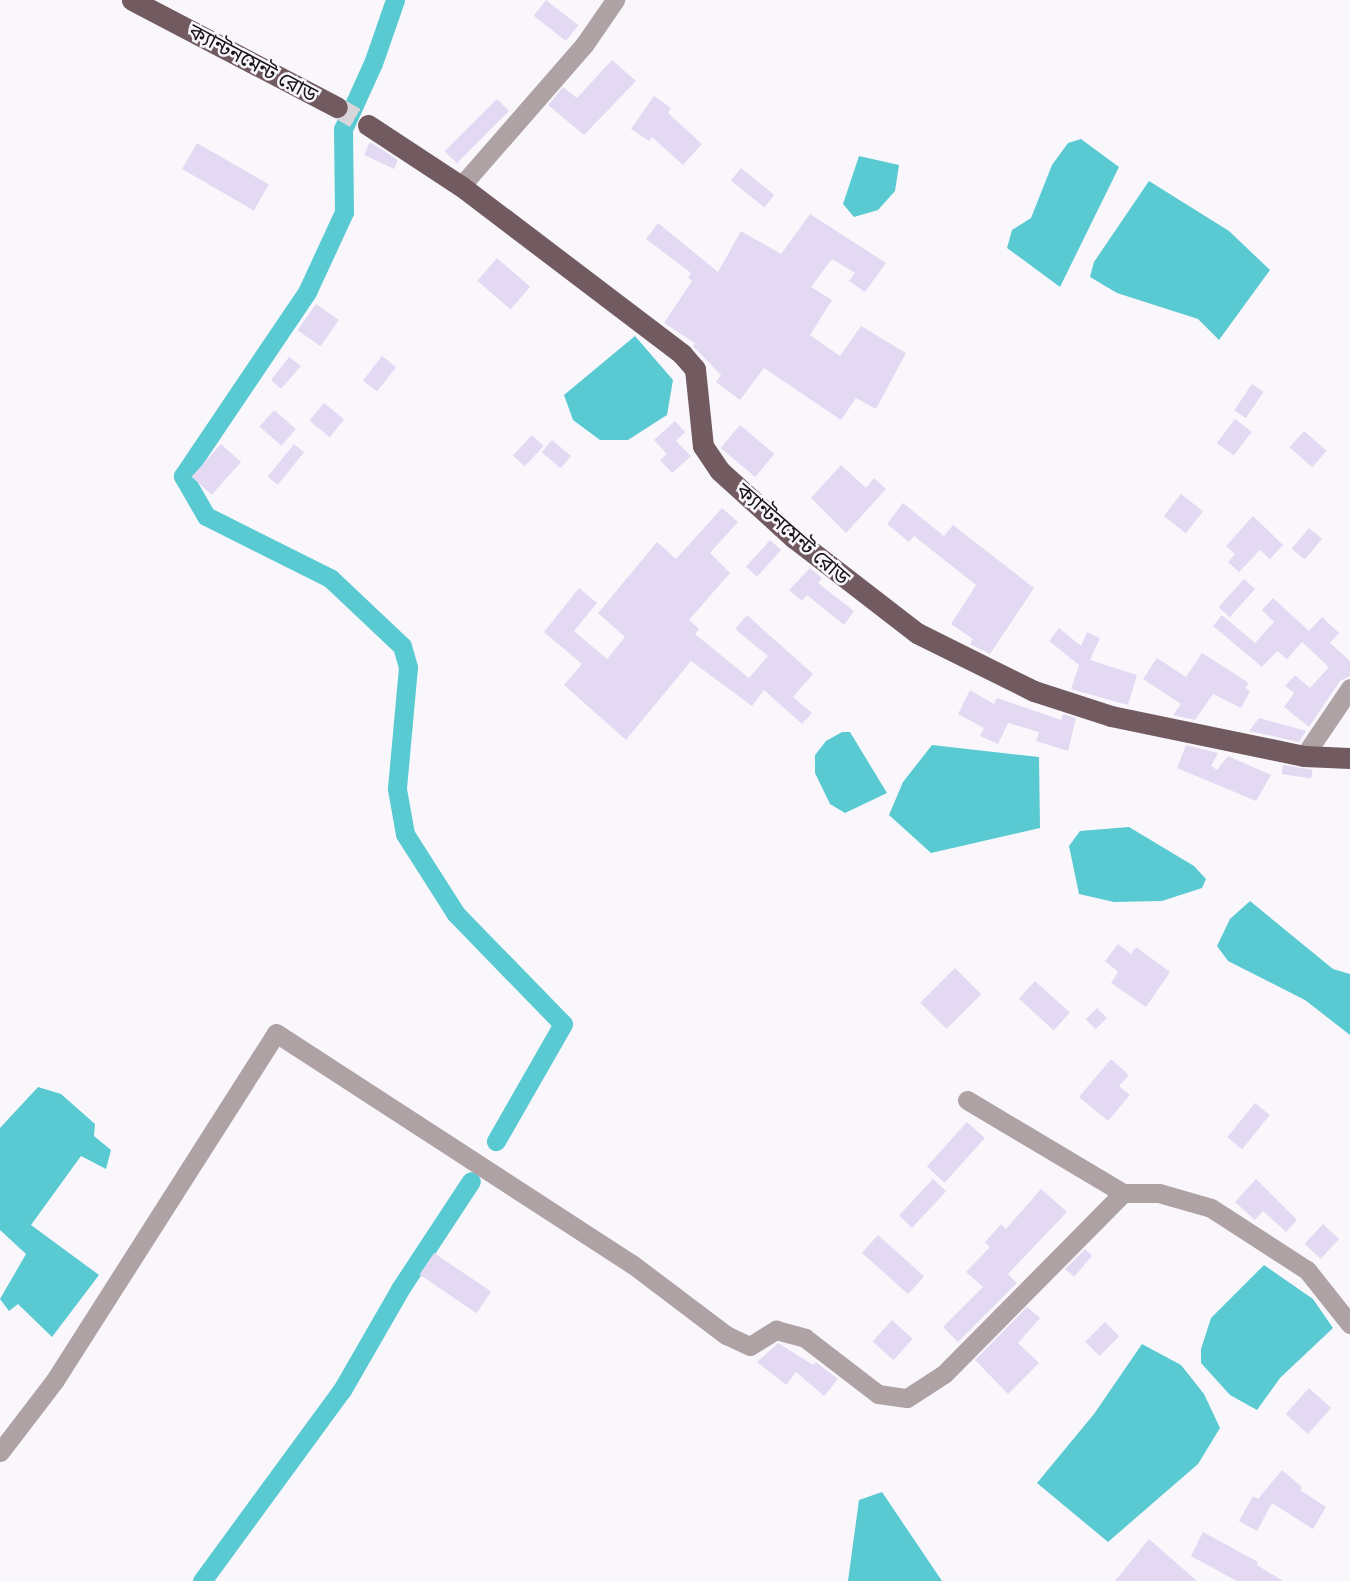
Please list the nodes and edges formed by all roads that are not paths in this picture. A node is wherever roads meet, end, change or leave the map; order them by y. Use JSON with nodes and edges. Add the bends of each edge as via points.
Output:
{"nodes":[{"id":1,"x":132,"y":0,"type":"edge"},
{"id":2,"x":615,"y":0,"type":"edge"},
{"id":3,"x":337,"y":107,"type":"tunnel mouth"},
{"id":4,"x":368,"y":125,"type":"tunnel mouth"},
{"id":5,"x":461,"y":186,"type":"junction"},
{"id":6,"x":1350,"y":688,"type":"edge"},
{"id":7,"x":1304,"y":756,"type":"junction"},
{"id":8,"x":1350,"y":758,"type":"edge"},
{"id":9,"x":967,"y":1100,"type":"dead end"},
{"id":10,"x":1123,"y":1193,"type":"junction"},
{"id":11,"x":1350,"y":1324,"type":"edge"},
{"id":12,"x":0,"y":1452,"type":"edge"}],
"edges":[{"from":1,"to":3,"type":"main road","name":"ক্যান্টনমেন্ট রোড"},
{"from":2,"to":5,"type":"street","via":[[584,45]]},
{"from":4,"to":5,"type":"main road","name":"ক্যান্টনমেন্ট রোড"},
{"from":5,"to":7,"type":"main road","name":"ক্যান্টনমেন্ট রোড","via":[[682,354],[697,379],[702,446],[720,471],[794,538],[917,633],[1034,691],[1073,704]]},
{"from":6,"to":7,"type":"street"},
{"from":7,"to":8,"type":"main road","name":"ক্যান্টনমেন্ট রোড"},
{"from":9,"to":10,"type":"street"},
{"from":10,"to":11,"type":"street","via":[[1159,1192],[1211,1208],[1307,1270]]},
{"from":10,"to":12,"type":"street","via":[[944,1374],[906,1398],[878,1394],[805,1338],[776,1330],[750,1346],[726,1335],[632,1264],[276,1033],[55,1380]]}]}
